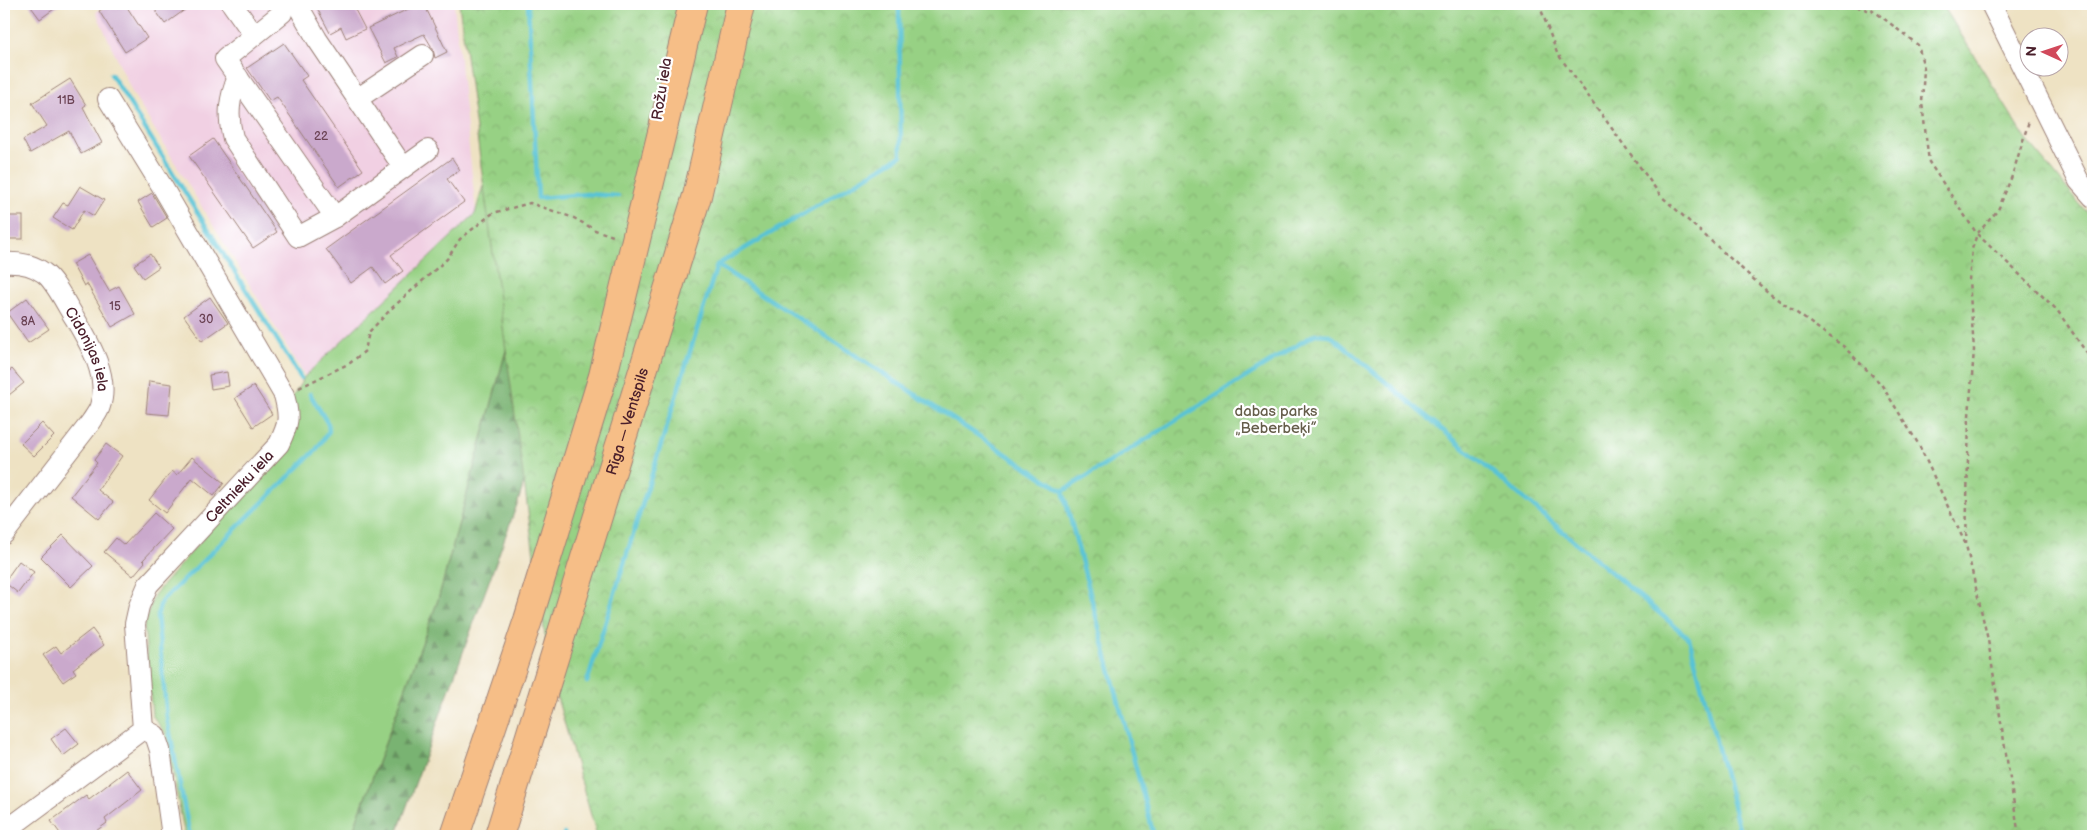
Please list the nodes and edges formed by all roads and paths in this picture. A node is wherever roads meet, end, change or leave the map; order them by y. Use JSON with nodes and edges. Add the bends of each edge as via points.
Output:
{"nodes":[{"id":1,"x":232,"y":4,"type":"edge"},
{"id":2,"x":282,"y":4,"type":"edge"},
{"id":3,"x":297,"y":4,"type":"edge"},
{"id":4,"x":679,"y":4,"type":"edge"},
{"id":5,"x":694,"y":4,"type":"edge"},
{"id":6,"x":741,"y":4,"type":"edge"},
{"id":7,"x":1539,"y":4,"type":"edge"},
{"id":8,"x":1849,"y":4,"type":"edge"},
{"id":9,"x":1865,"y":4,"type":"edge"},
{"id":10,"x":1994,"y":11,"type":"edge"},
{"id":11,"x":1877,"y":13,"type":"junction"},
{"id":12,"x":2021,"y":26,"type":"dead end"},
{"id":13,"x":254,"y":36,"type":"junction"},
{"id":14,"x":423,"y":55,"type":"dead end"},
{"id":15,"x":238,"y":77,"type":"junction"},
{"id":16,"x":2036,"y":94,"type":"junction"},
{"id":17,"x":108,"y":99,"type":"dead end"},
{"id":18,"x":357,"y":99,"type":"junction"},
{"id":19,"x":428,"y":150,"type":"dead end"},
{"id":20,"x":403,"y":168,"type":"junction"},
{"id":21,"x":653,"y":176,"type":"junction"},
{"id":22,"x":2093,"y":197,"type":"edge"},
{"id":23,"x":335,"y":217,"type":"junction"},
{"id":24,"x":1977,"y":234,"type":"junction"},
{"id":25,"x":635,"y":246,"type":"junction"},
{"id":26,"x":4,"y":263,"type":"edge"},
{"id":27,"x":2093,"y":362,"type":"edge"},
{"id":28,"x":284,"y":395,"type":"junction"},
{"id":29,"x":4,"y":534,"type":"edge"},
{"id":30,"x":1966,"y":546,"type":"junction"},
{"id":31,"x":143,"y":729,"type":"junction"},
{"id":32,"x":4,"y":832,"type":"edge"},
{"id":33,"x":172,"y":836,"type":"edge"},
{"id":34,"x":455,"y":836,"type":"edge"},
{"id":35,"x":498,"y":836,"type":"edge"},
{"id":36,"x":2019,"y":836,"type":"edge"}],
"edges":[{"from":1,"to":13,"type":"street"},
{"from":2,"to":13,"type":"street","via":[[282,14]]},
{"from":3,"to":18,"type":"street"},
{"from":4,"to":21,"type":"street","name":"Rožu iela","via":[[662,74]]},
{"from":5,"to":21,"type":"highway"},
{"from":6,"to":35,"type":"highway","name":"Rīga — Ventspils","via":[[696,196]]},
{"from":7,"to":30,"type":"path","via":[[1557,53],[1661,196],[1770,294],[1843,346],[1881,384],[1919,444]]},
{"from":8,"to":11,"type":"path"},
{"from":9,"to":11,"type":"path"},
{"from":10,"to":12,"type":"street"},
{"from":10,"to":16,"type":"street"},
{"from":11,"to":24,"type":"path","via":[[1918,45],[1924,68],[1922,102],[1929,162]]},
{"from":13,"to":15,"type":"street","via":[[225,58]]},
{"from":14,"to":18,"type":"street"},
{"from":15,"to":23,"type":"street"},
{"from":15,"to":23,"type":"street","via":[[231,92],[228,120],[233,138],[298,237]]},
{"from":16,"to":22,"type":"street","via":[[2079,181]]},
{"from":16,"to":24,"type":"path","via":[[2012,176],[1998,210]]},
{"from":17,"to":28,"type":"street","name":"Celtnieku iela"},
{"from":18,"to":20,"type":"street"},
{"from":19,"to":20,"type":"street"},
{"from":20,"to":23,"type":"street"},
{"from":21,"to":25,"type":"highway"},
{"from":24,"to":27,"type":"path","via":[[2058,310]]},
{"from":24,"to":30,"type":"path","via":[[1969,280],[1974,350]]},
{"from":25,"to":28,"type":"path","via":[[574,218],[530,203],[493,213],[460,239],[448,259],[369,332],[365,351],[350,364]]},
{"from":25,"to":34,"type":"highway","via":[[603,376],[528,620]]},
{"from":26,"to":29,"type":"street","name":"Cidonijas iela","via":[[26,264],[45,273],[90,345],[100,368],[102,388],[101,405],[91,422]]},
{"from":28,"to":31,"type":"street","name":"Celtnieku iela","via":[[288,425],[279,444],[148,585],[139,606],[135,624]]},
{"from":30,"to":36,"type":"path","via":[[1988,640]]},
{"from":31,"to":32,"type":"street"},
{"from":31,"to":33,"type":"street","via":[[155,735],[160,750]]}]}
